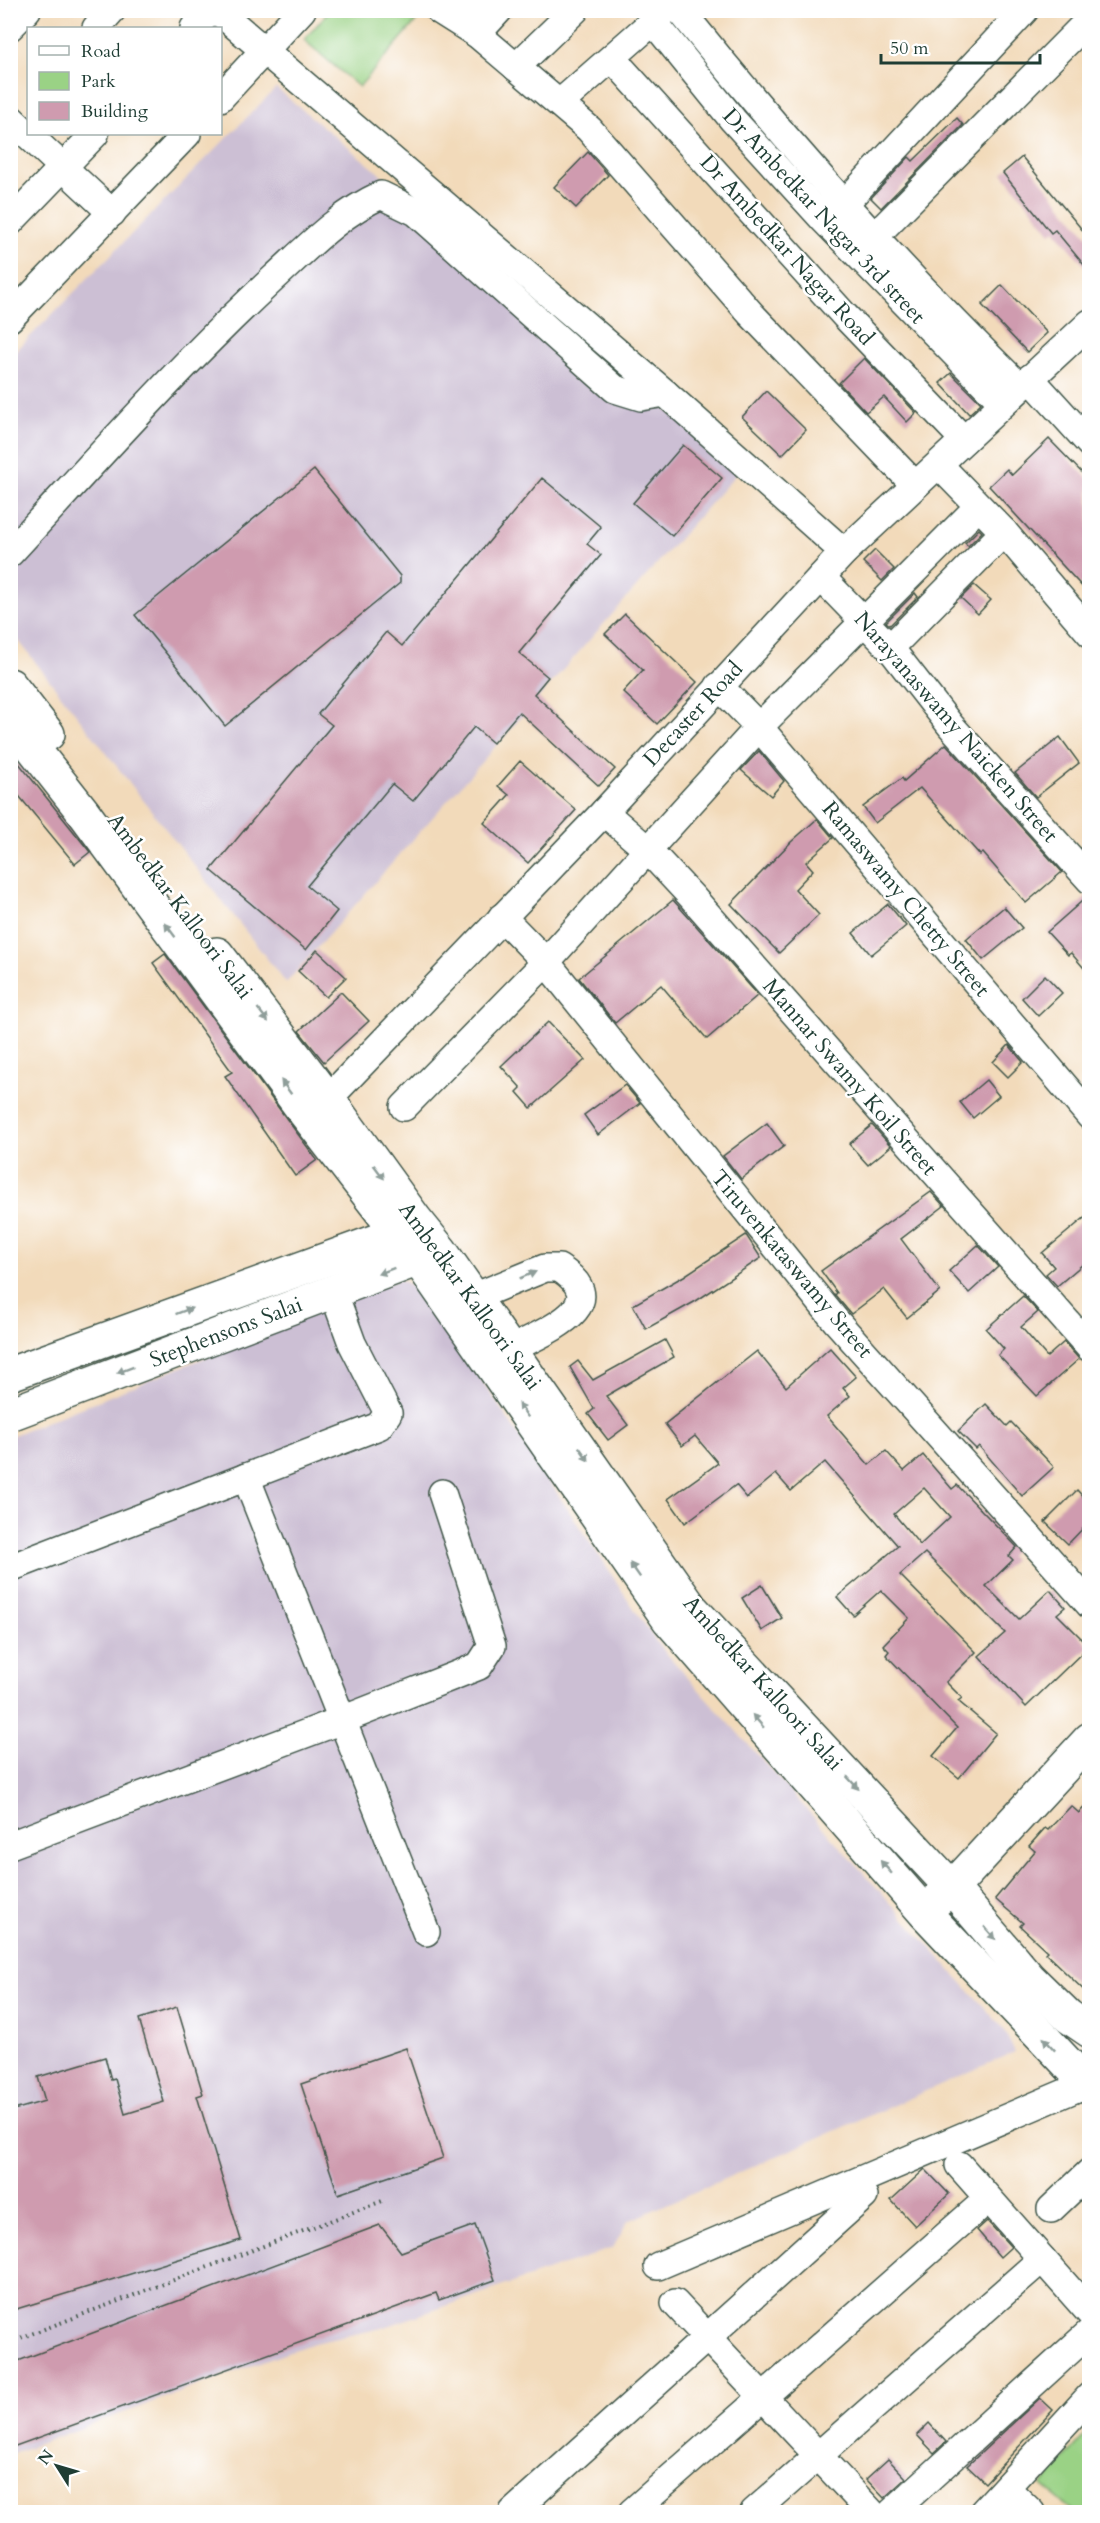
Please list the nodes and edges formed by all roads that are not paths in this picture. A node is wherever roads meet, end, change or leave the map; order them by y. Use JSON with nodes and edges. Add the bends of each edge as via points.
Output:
{"nodes":[{"id":1,"x":27,"y":10,"type":"edge"},
{"id":2,"x":112,"y":10,"type":"edge"},
{"id":3,"x":211,"y":10,"type":"edge"},
{"id":4,"x":217,"y":10,"type":"edge"},
{"id":5,"x":302,"y":10,"type":"edge"},
{"id":6,"x":439,"y":10,"type":"edge"},
{"id":7,"x":499,"y":10,"type":"edge"},
{"id":8,"x":575,"y":10,"type":"edge"},
{"id":9,"x":680,"y":10,"type":"edge"},
{"id":10,"x":1025,"y":10,"type":"edge"},
{"id":11,"x":659,"y":16,"type":"edge"},
{"id":12,"x":1089,"y":19,"type":"edge"},
{"id":13,"x":10,"y":27,"type":"edge"},
{"id":14,"x":97,"y":27,"type":"edge"},
{"id":15,"x":195,"y":27,"type":"edge"},
{"id":16,"x":477,"y":34,"type":"junction"},
{"id":17,"x":264,"y":52,"type":"junction"},
{"id":18,"x":612,"y":58,"type":"junction"},
{"id":19,"x":516,"y":68,"type":"junction"},
{"id":20,"x":222,"y":96,"type":"edge"},
{"id":21,"x":560,"y":103,"type":"junction"},
{"id":22,"x":15,"y":115,"type":"edge"},
{"id":23,"x":27,"y":128,"type":"edge"},
{"id":24,"x":33,"y":135,"type":"edge"},
{"id":25,"x":93,"y":135,"type":"edge"},
{"id":26,"x":186,"y":135,"type":"edge"},
{"id":27,"x":63,"y":167,"type":"junction"},
{"id":28,"x":844,"y":204,"type":"junction"},
{"id":29,"x":112,"y":213,"type":"junction"},
{"id":30,"x":10,"y":222,"type":"edge"},
{"id":31,"x":875,"y":236,"type":"junction"},
{"id":32,"x":10,"y":318,"type":"edge"},
{"id":33,"x":1089,"y":323,"type":"edge"},
{"id":34,"x":1018,"y":389,"type":"junction"},
{"id":35,"x":665,"y":393,"type":"junction"},
{"id":36,"x":964,"y":440,"type":"junction"},
{"id":37,"x":1089,"y":444,"type":"edge"},
{"id":38,"x":939,"y":465,"type":"junction"},
{"id":39,"x":915,"y":485,"type":"junction"},
{"id":40,"x":978,"y":507,"type":"junction"},
{"id":41,"x":1004,"y":532,"type":"junction"},
{"id":42,"x":844,"y":552,"type":"junction"},
{"id":43,"x":10,"y":553,"type":"edge"},
{"id":44,"x":820,"y":577,"type":"junction"},
{"id":45,"x":866,"y":621,"type":"junction"},
{"id":46,"x":1089,"y":633,"type":"edge"},
{"id":47,"x":890,"y":648,"type":"junction"},
{"id":48,"x":10,"y":685,"type":"edge"},
{"id":49,"x":719,"y":686,"type":"junction"},
{"id":50,"x":10,"y":719,"type":"edge"},
{"id":51,"x":759,"y":727,"type":"junction"},
{"id":52,"x":604,"y":812,"type":"junction"},
{"id":53,"x":649,"y":851,"type":"junction"},
{"id":54,"x":1089,"y":880,"type":"edge"},
{"id":55,"x":502,"y":917,"type":"junction"},
{"id":56,"x":546,"y":962,"type":"junction"},
{"id":57,"x":316,"y":1106,"type":"junction"},
{"id":58,"x":404,"y":1107,"type":"dead end"},
{"id":59,"x":1089,"y":1116,"type":"edge"},
{"id":60,"x":407,"y":1226,"type":"junction"},
{"id":61,"x":430,"y":1255,"type":"junction"},
{"id":62,"x":333,"y":1291,"type":"junction"},
{"id":63,"x":474,"y":1297,"type":"junction"},
{"id":64,"x":1089,"y":1348,"type":"edge"},
{"id":65,"x":510,"y":1350,"type":"junction"},
{"id":66,"x":10,"y":1374,"type":"edge"},
{"id":67,"x":10,"y":1414,"type":"edge"},
{"id":68,"x":246,"y":1477,"type":"junction"},
{"id":69,"x":442,"y":1493,"type":"dead end"},
{"id":70,"x":10,"y":1568,"type":"edge"},
{"id":71,"x":1089,"y":1605,"type":"edge"},
{"id":72,"x":342,"y":1720,"type":"junction"},
{"id":73,"x":1089,"y":1739,"type":"edge"},
{"id":74,"x":10,"y":1845,"type":"edge"},
{"id":75,"x":952,"y":1888,"type":"junction"},
{"id":76,"x":924,"y":1912,"type":"junction"},
{"id":77,"x":426,"y":1932,"type":"dead end"},
{"id":78,"x":1089,"y":2031,"type":"edge"},
{"id":79,"x":1088,"y":2085,"type":"edge"},
{"id":80,"x":959,"y":2165,"type":"dead end"},
{"id":81,"x":1089,"y":2172,"type":"edge"},
{"id":82,"x":864,"y":2196,"type":"dead end"},
{"id":83,"x":988,"y":2199,"type":"junction"},
{"id":84,"x":1051,"y":2209,"type":"dead end"},
{"id":85,"x":1042,"y":2259,"type":"junction"},
{"id":86,"x":658,"y":2266,"type":"dead end"},
{"id":87,"x":675,"y":2303,"type":"dead end"},
{"id":88,"x":1089,"y":2313,"type":"edge"},
{"id":89,"x":1089,"y":2332,"type":"edge"},
{"id":90,"x":707,"y":2337,"type":"junction"},
{"id":91,"x":1089,"y":2396,"type":"edge"},
{"id":92,"x":764,"y":2397,"type":"junction"},
{"id":93,"x":818,"y":2456,"type":"junction"},
{"id":94,"x":1006,"y":2488,"type":"junction"},
{"id":95,"x":513,"y":2512,"type":"edge"},
{"id":96,"x":632,"y":2512,"type":"edge"},
{"id":97,"x":754,"y":2512,"type":"edge"},
{"id":98,"x":871,"y":2512,"type":"edge"},
{"id":99,"x":892,"y":2512,"type":"edge"},
{"id":100,"x":983,"y":2512,"type":"edge"},
{"id":101,"x":1031,"y":2512,"type":"edge"}],
"edges":[{"from":1,"to":13,"type":"street"},
{"from":2,"to":14,"type":"street"},
{"from":3,"to":15,"type":"street"},
{"from":4,"to":17,"type":"street"},
{"from":5,"to":17,"type":"street"},
{"from":6,"to":16,"type":"street"},
{"from":7,"to":16,"type":"street"},
{"from":8,"to":19,"type":"street"},
{"from":9,"to":28,"type":"street"},
{"from":10,"to":28,"type":"street"},
{"from":11,"to":18,"type":"street"},
{"from":11,"to":34,"type":"street","name":"Dr Ambedkar Nagar 3rd street","via":[[733,120],[823,219]]},
{"from":12,"to":31,"type":"street"},
{"from":16,"to":19,"type":"street"},
{"from":17,"to":20,"type":"street"},
{"from":17,"to":35,"type":"street"},
{"from":18,"to":21,"type":"street"},
{"from":18,"to":36,"type":"street","name":"Dr Ambedkar Nagar Road","via":[[845,316]]},
{"from":19,"to":21,"type":"street"},
{"from":21,"to":39,"type":"street","via":[[589,129],[751,314]]},
{"from":22,"to":23,"type":"street"},
{"from":24,"to":27,"type":"street"},
{"from":25,"to":27,"type":"street"},
{"from":26,"to":29,"type":"street"},
{"from":27,"to":29,"type":"street"},
{"from":27,"to":30,"type":"street"},
{"from":28,"to":31,"type":"street"},
{"from":29,"to":32,"type":"street"},
{"from":31,"to":34,"type":"street"},
{"from":33,"to":34,"type":"street","name":"Decaster Road"},
{"from":34,"to":36,"type":"street","name":"Decaster Road"},
{"from":34,"to":37,"type":"street"},
{"from":35,"to":42,"type":"street"},
{"from":35,"to":43,"type":"street","via":[[641,397],[615,389],[416,212],[381,195],[336,221],[231,318]]},
{"from":36,"to":38,"type":"street","name":"Decaster Road"},
{"from":38,"to":39,"type":"street","name":"Decaster Road"},
{"from":38,"to":40,"type":"street"},
{"from":39,"to":42,"type":"street","name":"Decaster Road"},
{"from":40,"to":41,"type":"street"},
{"from":40,"to":45,"type":"street"},
{"from":41,"to":46,"type":"street"},
{"from":41,"to":47,"type":"street"},
{"from":42,"to":44,"type":"street","name":"Decaster Road"},
{"from":44,"to":45,"type":"street","name":"Narayanaswamy Naicken Street"},
{"from":44,"to":49,"type":"street","name":"Decaster Road"},
{"from":45,"to":47,"type":"street","name":"Narayanaswamy Naicken Street"},
{"from":45,"to":51,"type":"street"},
{"from":47,"to":54,"type":"street","name":"Narayanaswamy Naicken Street","via":[[951,726]]},
{"from":48,"to":57,"type":"main road","name":"Ambedkar Kalloori Salai","one_way":true},
{"from":49,"to":51,"type":"street","name":"Ramaswamy Chetty Street"},
{"from":49,"to":52,"type":"street","name":"Decaster Road"},
{"from":57,"to":50,"type":"main road","name":"Ambedkar Kalloori Salai","one_way":true},
{"from":51,"to":53,"type":"street"},
{"from":51,"to":59,"type":"street","name":"Ramaswamy Chetty Street"},
{"from":52,"to":53,"type":"street","name":"Mannar Swamy Koil Street"},
{"from":52,"to":55,"type":"street","name":"Decaster Road"},
{"from":53,"to":56,"type":"street"},
{"from":53,"to":64,"type":"street","name":"Mannar Swamy Koil Street"},
{"from":55,"to":56,"type":"street","name":"Tiruvenkataswamy Street"},
{"from":55,"to":57,"type":"street","name":"Decaster Road"},
{"from":56,"to":58,"type":"street"},
{"from":56,"to":71,"type":"street","name":"Tiruvenkataswamy Street","via":[[836,1321]]},
{"from":57,"to":60,"type":"main road","name":"Ambedkar Kalloori Salai"},
{"from":60,"to":61,"type":"main road","name":"Ambedkar Kalloori Salai"},
{"from":66,"to":60,"type":"main road","name":"Stephensons Salai","one_way":true},
{"from":61,"to":62,"type":"main road","name":"Stephensons Salai","one_way":true},
{"from":61,"to":63,"type":"main road","name":"Ambedkar Kalloori Salai"},
{"from":76,"to":61,"type":"main road","name":"Ambedkar Kalloori Salai","one_way":true,"via":[[669,1620]]},
{"from":62,"to":67,"type":"main road","name":"Stephensons Salai","one_way":true},
{"from":62,"to":68,"type":"street","via":[[352,1343],[388,1413],[379,1426]]},
{"from":63,"to":65,"type":"main road","name":"Ambedkar Kalloori Salai"},
{"from":63,"to":65,"type":"street","one_way":true,"via":[[545,1268],[559,1268],[577,1284],[581,1304],[571,1316]]},
{"from":65,"to":75,"type":"main road","name":"Ambedkar Kalloori Salai","one_way":true,"via":[[691,1608]]},
{"from":68,"to":70,"type":"street"},
{"from":68,"to":72,"type":"street"},
{"from":69,"to":72,"type":"street","via":[[492,1646],[479,1666]]},
{"from":72,"to":74,"type":"street"},
{"from":72,"to":77,"type":"street"},
{"from":73,"to":75,"type":"main road"},
{"from":75,"to":76,"type":"main road"},
{"from":75,"to":78,"type":"main road","name":"Ambedkar Kalloori Salai","one_way":true,"via":[[1029,1978]]},
{"from":79,"to":76,"type":"main road","name":"Ambedkar Kalloori Salai","one_way":true},
{"from":79,"to":86,"type":"street"},
{"from":80,"to":83,"type":"street"},
{"from":81,"to":84,"type":"street"},
{"from":82,"to":90,"type":"street"},
{"from":83,"to":85,"type":"street"},
{"from":83,"to":92,"type":"street"},
{"from":85,"to":88,"type":"street"},
{"from":85,"to":93,"type":"street"},
{"from":87,"to":90,"type":"street"},
{"from":89,"to":99,"type":"street"},
{"from":90,"to":92,"type":"street"},
{"from":90,"to":95,"type":"street"},
{"from":91,"to":94,"type":"street"},
{"from":92,"to":93,"type":"street"},
{"from":92,"to":96,"type":"street"},
{"from":93,"to":97,"type":"street"},
{"from":93,"to":98,"type":"street"},
{"from":94,"to":100,"type":"street"},
{"from":94,"to":101,"type":"street"}]}
